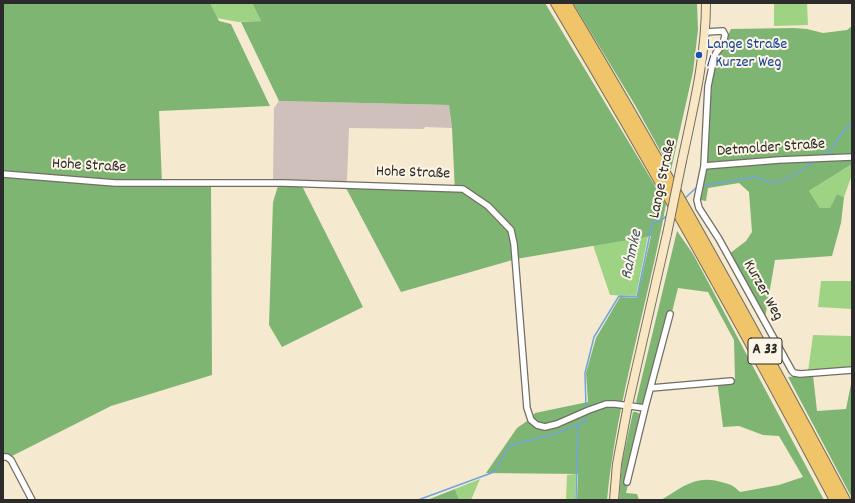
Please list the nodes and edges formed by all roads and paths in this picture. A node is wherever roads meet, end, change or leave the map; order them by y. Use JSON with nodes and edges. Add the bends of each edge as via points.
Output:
{"nodes":[{"id":1,"x":556,"y":3,"type":"edge"},
{"id":2,"x":566,"y":3,"type":"edge"},
{"id":3,"x":706,"y":3,"type":"edge"},
{"id":4,"x":706,"y":32,"type":"junction"},
{"id":5,"x":852,"y":157,"type":"edge"},
{"id":6,"x":704,"y":166,"type":"junction"},
{"id":7,"x":3,"y":174,"type":"edge"},
{"id":8,"x":677,"y":202,"type":"junction"},
{"id":9,"x":670,"y":314,"type":"dead end"},
{"id":10,"x":852,"y":370,"type":"edge"},
{"id":11,"x":731,"y":381,"type":"dead end"},
{"id":12,"x":651,"y":388,"type":"junction"},
{"id":13,"x":628,"y":405,"type":"junction"},
{"id":14,"x":645,"y":408,"type":"junction"},
{"id":15,"x":3,"y":457,"type":"edge"},
{"id":16,"x":627,"y":482,"type":"dead end"},
{"id":17,"x":32,"y":500,"type":"edge"},
{"id":18,"x":614,"y":500,"type":"edge"},
{"id":19,"x":835,"y":500,"type":"edge"},
{"id":20,"x":845,"y":500,"type":"edge"}],
"edges":[{"from":1,"to":8,"type":"highway","number":"A 33"},
{"from":2,"to":8,"type":"highway","number":"A 33","via":[[629,108]]},
{"from":3,"to":4,"type":"street","name":"Lange Straße"},
{"from":4,"to":6,"type":"street","name":"Detmolder Straße","via":[[723,31],[725,34],[723,44],[712,62],[708,86]]},
{"from":4,"to":13,"type":"street","name":"Lange Straße","bridge":true,"via":[[701,74]]},
{"from":5,"to":6,"type":"street","name":"Detmolder Straße","via":[[802,158]]},
{"from":6,"to":10,"type":"street","name":"Kurzer Weg","via":[[697,200],[699,208],[792,371],[800,374]]},
{"from":7,"to":13,"type":"street","name":"Hohe Straße","via":[[115,183],[284,183],[463,189],[488,206],[511,230],[529,418],[537,425],[546,427],[606,404]]},
{"from":8,"to":19,"type":"highway","number":"A 33"},
{"from":8,"to":20,"type":"highway","number":"A 33","via":[[757,336]]},
{"from":9,"to":12,"type":"street"},
{"from":11,"to":12,"type":"street"},
{"from":12,"to":14,"type":"street"},
{"from":13,"to":14,"type":"street"},
{"from":13,"to":18,"type":"street","name":"Lange Straße","via":[[617,464]]},
{"from":14,"to":16,"type":"street"},
{"from":15,"to":17,"type":"street","via":[[11,460]]}]}
